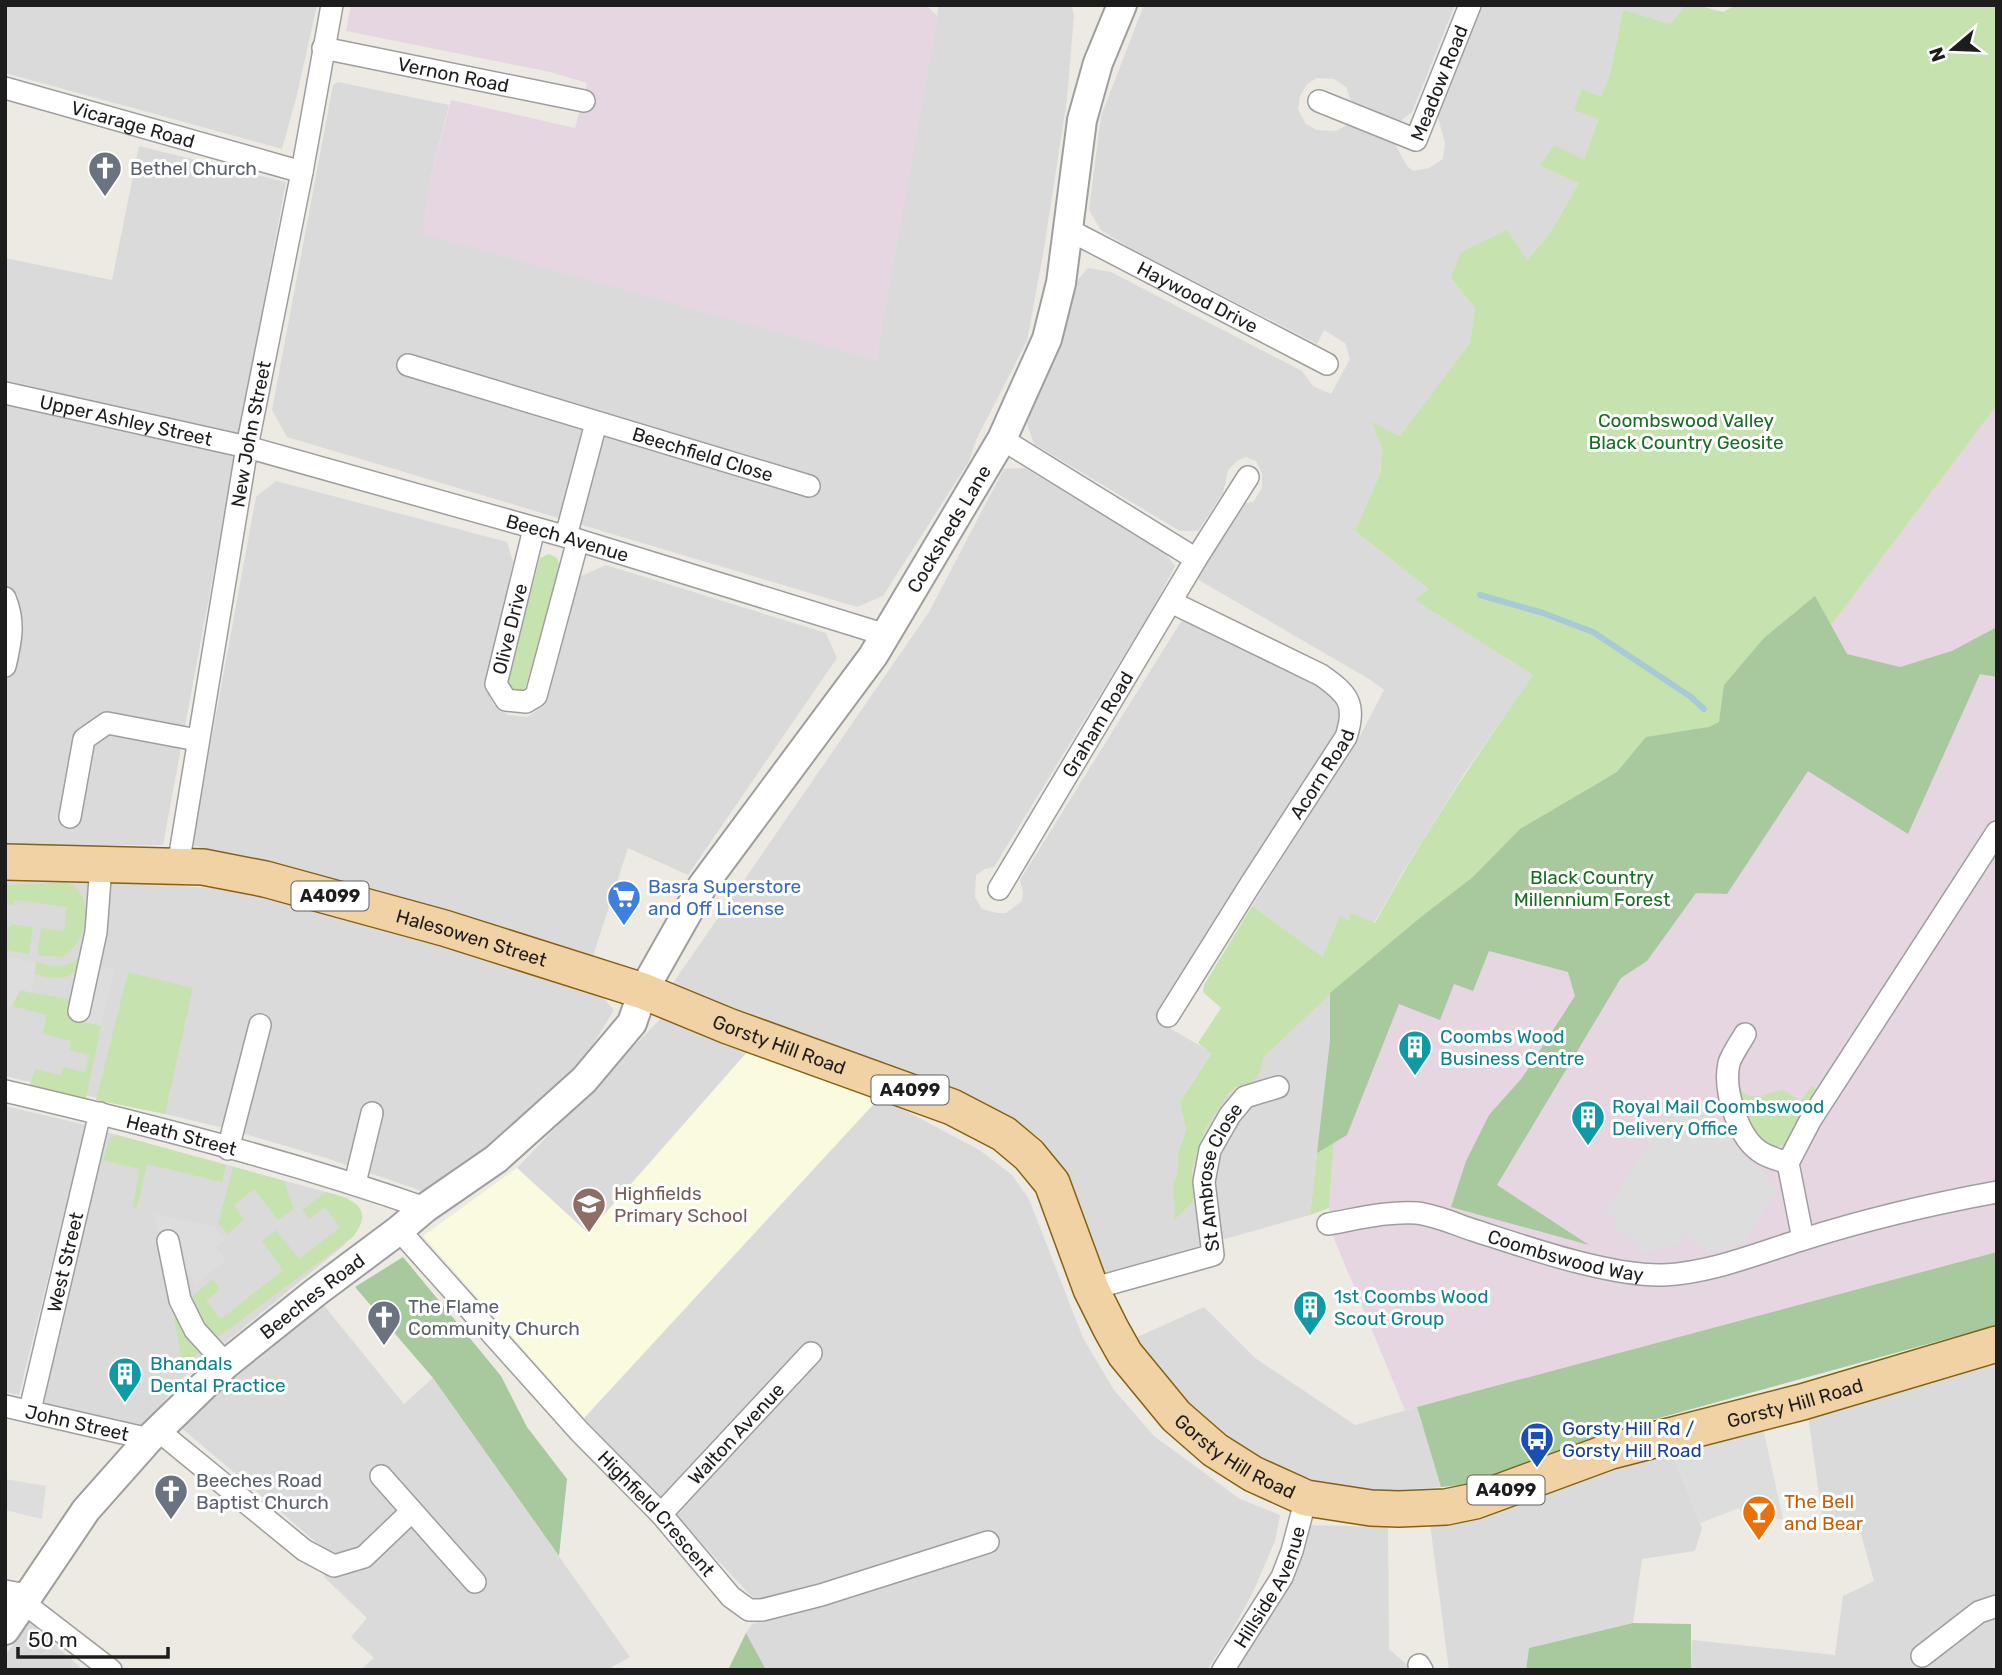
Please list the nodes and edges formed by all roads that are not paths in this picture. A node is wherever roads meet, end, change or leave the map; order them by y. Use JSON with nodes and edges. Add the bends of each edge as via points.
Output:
{"nodes":[{"id":1,"x":332,"y":5,"type":"edge"},
{"id":2,"x":1470,"y":5,"type":"edge"},
{"id":3,"x":1122,"y":6,"type":"edge"},
{"id":4,"x":323,"y":48,"type":"junction"},
{"id":5,"x":5,"y":88,"type":"edge"},
{"id":6,"x":1319,"y":101,"type":"dead end"},
{"id":7,"x":584,"y":102,"type":"dead end"},
{"id":8,"x":302,"y":172,"type":"junction"},
{"id":9,"x":1069,"y":230,"type":"junction"},
{"id":10,"x":1327,"y":364,"type":"dead end"},
{"id":11,"x":408,"y":365,"type":"dead end"},
{"id":12,"x":5,"y":393,"type":"edge"},
{"id":13,"x":596,"y":423,"type":"junction"},
{"id":14,"x":1002,"y":439,"type":"junction"},
{"id":15,"x":247,"y":447,"type":"junction"},
{"id":16,"x":1248,"y":477,"type":"dead end"},
{"id":17,"x":809,"y":486,"type":"dead end"},
{"id":18,"x":534,"y":530,"type":"junction"},
{"id":19,"x":572,"y":538,"type":"junction"},
{"id":20,"x":1196,"y":559,"type":"junction"},
{"id":21,"x":5,"y":598,"type":"edge"},
{"id":22,"x":1171,"y":603,"type":"junction"},
{"id":23,"x":886,"y":635,"type":"junction"},
{"id":24,"x":5,"y":666,"type":"edge"},
{"id":25,"x":197,"y":740,"type":"junction"},
{"id":26,"x":70,"y":817,"type":"dead end"},
{"id":27,"x":1997,"y":832,"type":"edge"},
{"id":28,"x":5,"y":862,"type":"edge"},
{"id":29,"x":101,"y":865,"type":"junction"},
{"id":30,"x":178,"y":866,"type":"junction"},
{"id":31,"x":999,"y":889,"type":"dead end"},
{"id":32,"x":643,"y":991,"type":"junction"},
{"id":33,"x":79,"y":1011,"type":"dead end"},
{"id":34,"x":1168,"y":1016,"type":"dead end"},
{"id":35,"x":260,"y":1025,"type":"dead end"},
{"id":36,"x":1745,"y":1034,"type":"dead end"},
{"id":37,"x":1278,"y":1087,"type":"dead end"},
{"id":38,"x":5,"y":1091,"type":"edge"},
{"id":39,"x":100,"y":1113,"type":"junction"},
{"id":40,"x":372,"y":1113,"type":"dead end"},
{"id":41,"x":228,"y":1149,"type":"junction"},
{"id":42,"x":1788,"y":1163,"type":"junction"},
{"id":43,"x":355,"y":1183,"type":"junction"},
{"id":44,"x":1997,"y":1192,"type":"edge"},
{"id":45,"x":425,"y":1208,"type":"junction"},
{"id":46,"x":1328,"y":1224,"type":"dead end"},
{"id":47,"x":399,"y":1230,"type":"junction"},
{"id":48,"x":1803,"y":1239,"type":"junction"},
{"id":49,"x":168,"y":1241,"type":"dead end"},
{"id":50,"x":1091,"y":1289,"type":"junction"},
{"id":51,"x":1997,"y":1344,"type":"edge"},
{"id":52,"x":811,"y":1353,"type":"dead end"},
{"id":53,"x":226,"y":1364,"type":"junction"},
{"id":54,"x":5,"y":1406,"type":"edge"},
{"id":55,"x":30,"y":1410,"type":"junction"},
{"id":56,"x":155,"y":1435,"type":"junction"},
{"id":57,"x":381,"y":1476,"type":"dead end"},
{"id":58,"x":1306,"y":1498,"type":"junction"},
{"id":59,"x":412,"y":1511,"type":"junction"},
{"id":60,"x":660,"y":1514,"type":"junction"},
{"id":61,"x":988,"y":1542,"type":"dead end"},
{"id":62,"x":475,"y":1581,"type":"dead end"},
{"id":63,"x":19,"y":1596,"type":"edge"},
{"id":64,"x":1997,"y":1606,"type":"edge"},
{"id":65,"x":5,"y":1630,"type":"edge"},
{"id":66,"x":1922,"y":1656,"type":"dead end"},
{"id":67,"x":111,"y":1670,"type":"edge"},
{"id":68,"x":1223,"y":1670,"type":"edge"}],
"edges":[{"from":1,"to":4,"type":"street","name":"New John Street"},
{"from":2,"to":6,"type":"street","name":"Meadow Road","via":[[1416,140]]},
{"from":3,"to":9,"type":"street","name":"Cocksheds Lane","via":[[1098,62],[1082,120]]},
{"from":4,"to":7,"type":"street","name":"Vernon Road"},
{"from":4,"to":8,"type":"street","name":"New John Street"},
{"from":5,"to":8,"type":"street","name":"Vicarage Road"},
{"from":8,"to":15,"type":"street","name":"New John Street"},
{"from":9,"to":10,"type":"street","name":"Haywood Drive"},
{"from":9,"to":14,"type":"street","name":"Cocksheds Lane","via":[[1062,283],[1047,340]]},
{"from":11,"to":13,"type":"street","name":"Beechfield Close"},
{"from":12,"to":15,"type":"street","name":"Upper Ashley Street"},
{"from":13,"to":17,"type":"street","name":"Beechfield Close"},
{"from":13,"to":19,"type":"street"},
{"from":14,"to":20,"type":"street"},
{"from":14,"to":23,"type":"street","name":"Cocksheds Lane"},
{"from":15,"to":18,"type":"street","name":"Beech Avenue"},
{"from":15,"to":25,"type":"street","name":"New John Street"},
{"from":16,"to":20,"type":"street","name":"Graham Road"},
{"from":18,"to":19,"type":"street","name":"Beech Avenue"},
{"from":18,"to":19,"type":"street","name":"Olive Drive","via":[[496,684],[506,700],[526,702],[536,696]]},
{"from":19,"to":23,"type":"street","name":"Beech Avenue"},
{"from":20,"to":22,"type":"street","name":"Graham Road"},
{"from":21,"to":24,"type":"street","via":[[13,632]]},
{"from":22,"to":31,"type":"street","name":"Graham Road"},
{"from":22,"to":34,"type":"street","name":"Acorn Road","via":[[1321,675],[1340,688],[1350,703],[1351,720],[1346,737]]},
{"from":23,"to":32,"type":"street","name":"Cocksheds Lane","via":[[703,885]]},
{"from":25,"to":26,"type":"street","via":[[107,723],[85,739]]},
{"from":25,"to":30,"type":"street","name":"New John Street"},
{"from":27,"to":42,"type":"street","via":[[1811,1119]]},
{"from":28,"to":29,"type":"main road","name":"Halesowen Street","number":"A4099"},
{"from":29,"to":30,"type":"main road","name":"Halesowen Street","number":"A4099"},
{"from":29,"to":33,"type":"street","via":[[96,932]]},
{"from":30,"to":32,"type":"main road","name":"Halesowen Street","number":"A4099","via":[[265,879],[444,928]]},
{"from":32,"to":45,"type":"street","name":"Beeches Road","via":[[632,1023],[584,1080],[496,1159]]},
{"from":32,"to":50,"type":"main road","name":"Gorsty Hill Road","number":"A4099","via":[[942,1102],[1004,1134],[1052,1183]]},
{"from":35,"to":41,"type":"street"},
{"from":36,"to":42,"type":"street","via":[[1729,1063],[1731,1108],[1761,1153]]},
{"from":37,"to":50,"type":"street","name":"St Ambrose Close","via":[[1245,1097],[1210,1150],[1204,1182],[1213,1255]]},
{"from":38,"to":39,"type":"street","name":"Heath Street"},
{"from":39,"to":41,"type":"street","name":"Heath Street"},
{"from":39,"to":55,"type":"street","name":"West Street"},
{"from":40,"to":43,"type":"street"},
{"from":41,"to":43,"type":"street","name":"Heath Street"},
{"from":42,"to":48,"type":"street"},
{"from":43,"to":45,"type":"street","name":"Heath Street"},
{"from":44,"to":48,"type":"street","name":"Coombswood Way"},
{"from":45,"to":47,"type":"street","name":"Beeches Road"},
{"from":46,"to":48,"type":"street","name":"Coombswood Way","via":[[1420,1213],[1587,1263],[1662,1275],[1695,1271]]},
{"from":47,"to":53,"type":"street","name":"Beeches Road"},
{"from":47,"to":60,"type":"street","name":"Highfield Crescent"},
{"from":49,"to":53,"type":"street","via":[[180,1300],[195,1330]]},
{"from":50,"to":58,"type":"main road","name":"Gorsty Hill Road","number":"A4099","via":[[1125,1354],[1177,1416],[1215,1450]]},
{"from":51,"to":58,"type":"main road","name":"Gorsty Hill Road","number":"A4099","via":[[1802,1402],[1611,1451],[1475,1501],[1399,1509]]},
{"from":52,"to":60,"type":"street","name":"Walton Avenue"},
{"from":53,"to":56,"type":"street","name":"Beeches Road"},
{"from":54,"to":55,"type":"street","name":"John Street"},
{"from":55,"to":56,"type":"street","name":"John Street"},
{"from":56,"to":59,"type":"street","via":[[304,1550],[334,1566],[364,1557]]},
{"from":56,"to":63,"type":"street","name":"Beeches Road","via":[[86,1510]]},
{"from":57,"to":59,"type":"street"},
{"from":58,"to":68,"type":"street","name":"Hillside Avenue","via":[[1282,1577]]},
{"from":59,"to":62,"type":"street"},
{"from":60,"to":61,"type":"street","name":"Highfield Crescent","via":[[731,1597],[749,1611],[821,1595]]},
{"from":63,"to":65,"type":"street","name":"Beeches Road"},
{"from":63,"to":67,"type":"street"},
{"from":64,"to":66,"type":"street","via":[[1979,1612]]}]}
